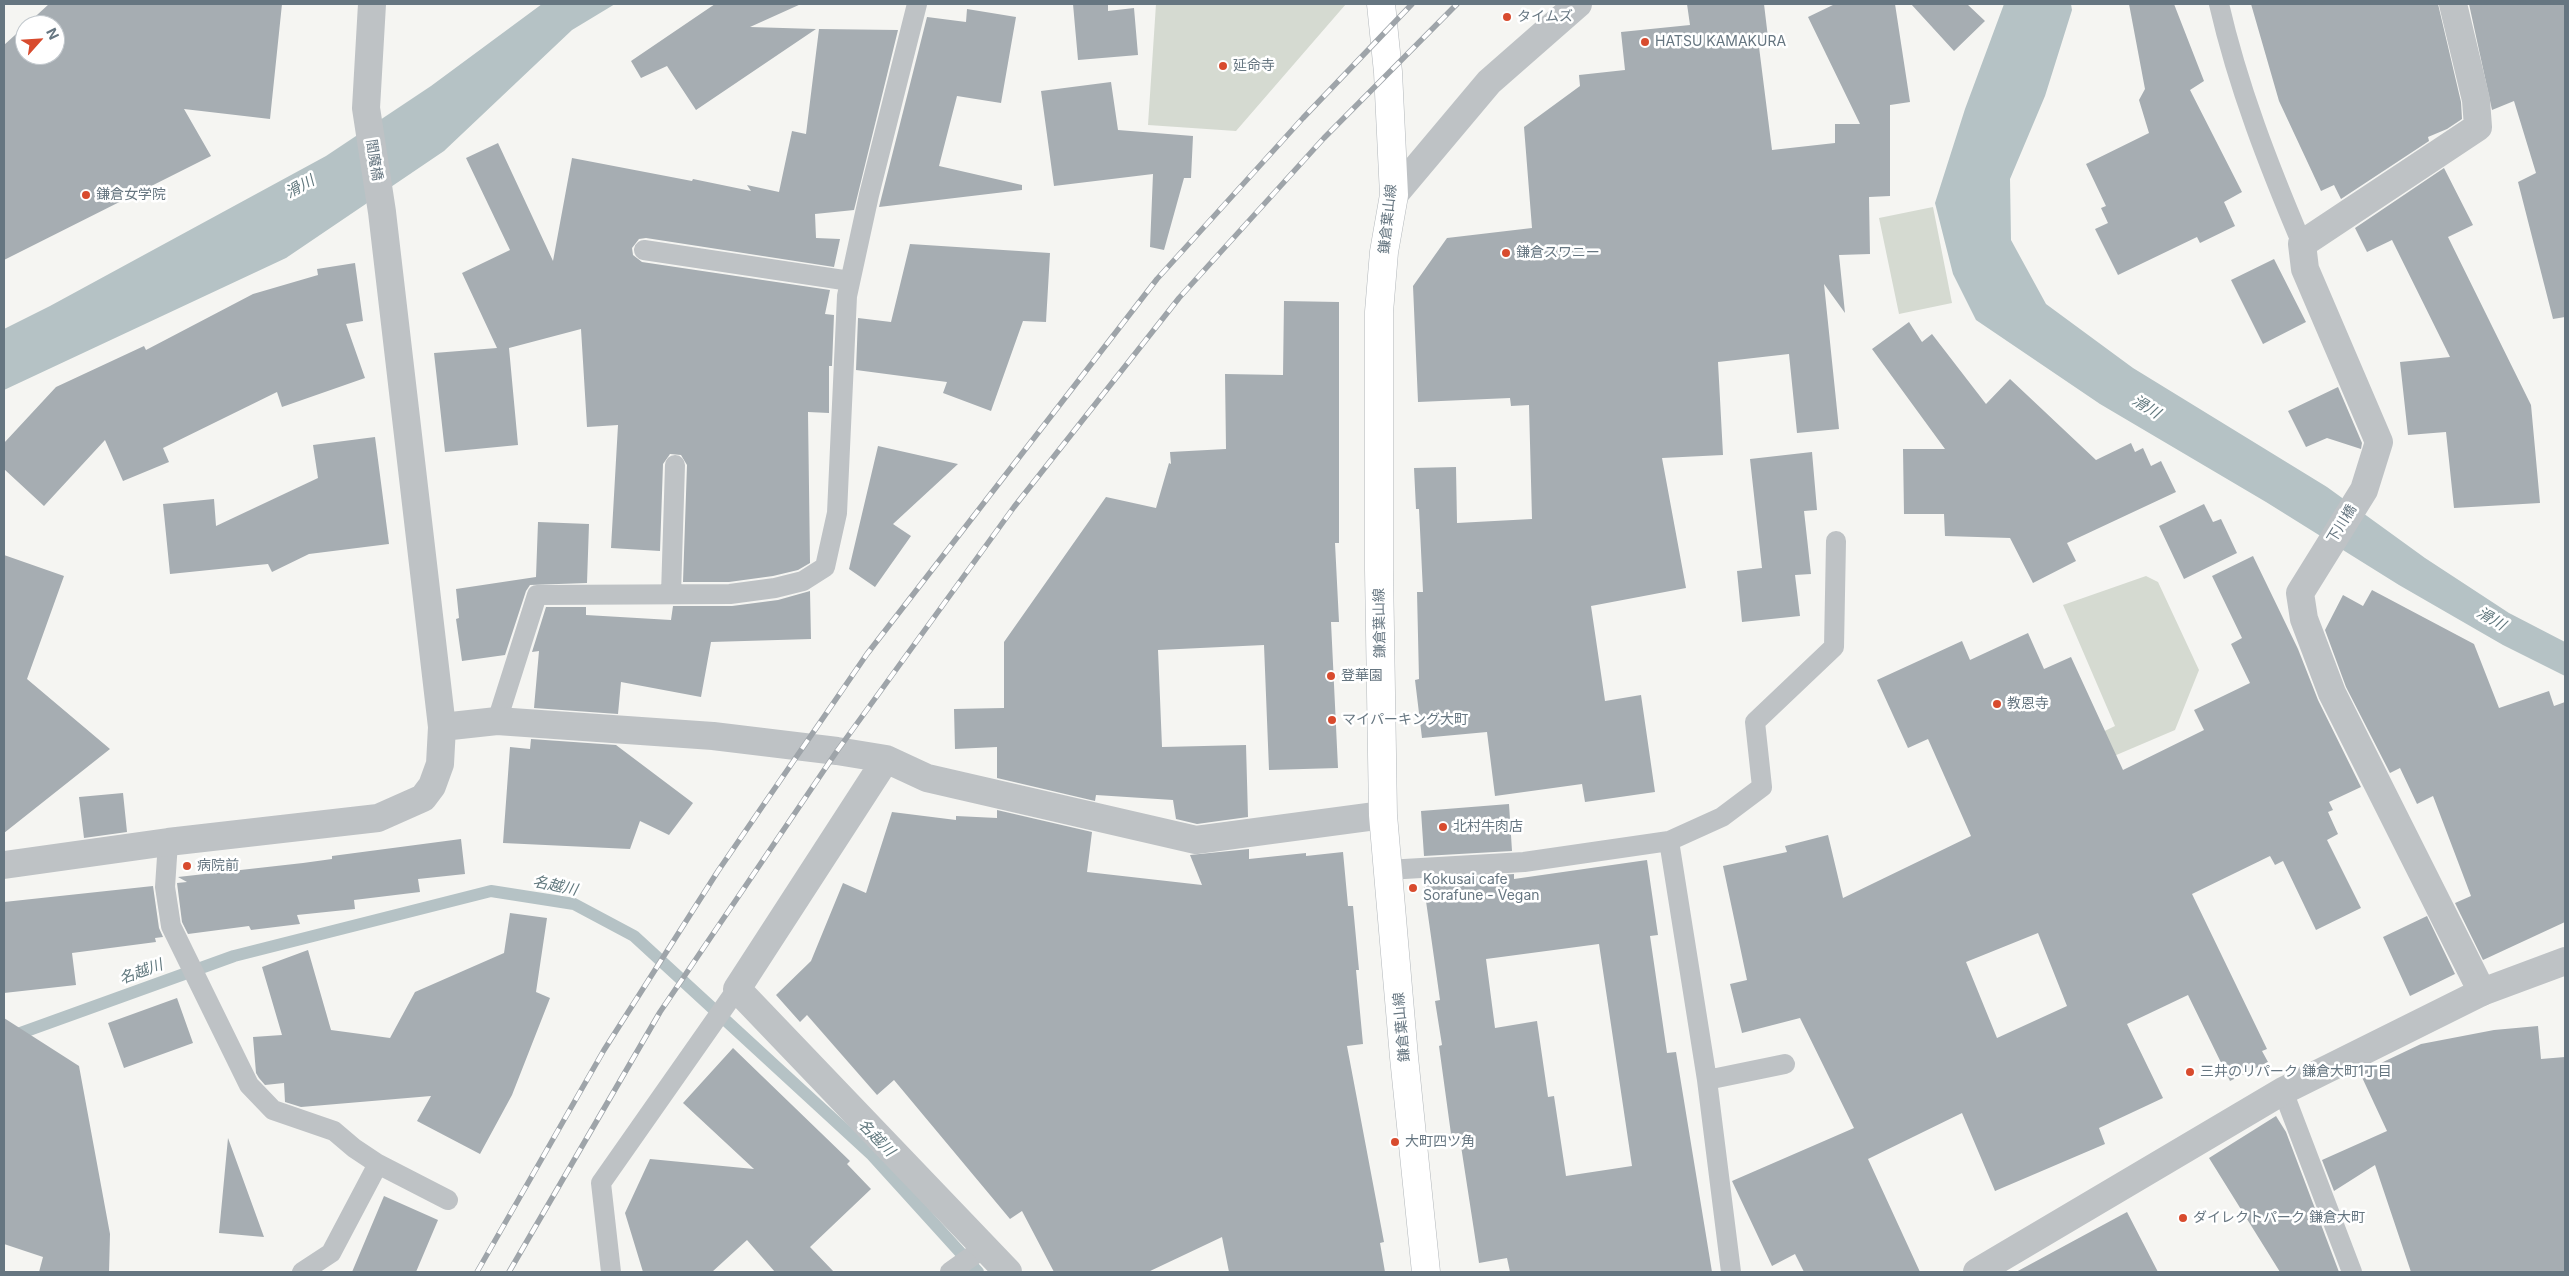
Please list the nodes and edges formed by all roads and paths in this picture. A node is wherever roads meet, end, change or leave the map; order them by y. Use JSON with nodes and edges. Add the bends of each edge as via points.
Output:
{"nodes":[{"id":1,"x":372,"y":4,"type":"edge"},
{"id":2,"x":917,"y":4,"type":"edge"},
{"id":3,"x":1381,"y":4,"type":"edge"},
{"id":4,"x":1578,"y":4,"type":"edge"},
{"id":5,"x":2218,"y":4,"type":"edge"},
{"id":6,"x":2453,"y":4,"type":"edge"},
{"id":7,"x":1394,"y":195,"type":"junction"},
{"id":8,"x":2302,"y":244,"type":"junction"},
{"id":9,"x":644,"y":250,"type":"dead end"},
{"id":10,"x":850,"y":281,"type":"junction"},
{"id":11,"x":675,"y":465,"type":"dead end"},
{"id":12,"x":1836,"y":541,"type":"dead end"},
{"id":13,"x":671,"y":594,"type":"junction"},
{"id":14,"x":497,"y":721,"type":"junction"},
{"id":15,"x":442,"y":727,"type":"junction"},
{"id":16,"x":886,"y":759,"type":"junction"},
{"id":17,"x":1383,"y":815,"type":"junction"},
{"id":18,"x":1669,"y":841,"type":"junction"},
{"id":19,"x":168,"y":842,"type":"junction"},
{"id":20,"x":4,"y":865,"type":"edge"},
{"id":21,"x":1387,"y":870,"type":"junction"},
{"id":22,"x":2565,"y":961,"type":"edge"},
{"id":23,"x":737,"y":989,"type":"junction"},
{"id":24,"x":2482,"y":992,"type":"junction"},
{"id":25,"x":1785,"y":1064,"type":"dead end"},
{"id":26,"x":1707,"y":1080,"type":"junction"},
{"id":27,"x":2283,"y":1091,"type":"junction"},
{"id":28,"x":378,"y":1164,"type":"junction"},
{"id":29,"x":448,"y":1200,"type":"dead end"},
{"id":30,"x":985,"y":1247,"type":"junction"},
{"id":31,"x":302,"y":1272,"type":"edge"},
{"id":32,"x":611,"y":1272,"type":"edge"},
{"id":33,"x":950,"y":1272,"type":"edge"},
{"id":34,"x":1008,"y":1272,"type":"edge"},
{"id":35,"x":1426,"y":1272,"type":"edge"},
{"id":36,"x":1731,"y":1272,"type":"edge"},
{"id":37,"x":1977,"y":1272,"type":"edge"},
{"id":38,"x":2352,"y":1272,"type":"edge"}],
"edges":[{"from":1,"to":15,"type":"street","name":"閻魔橋","via":[[366,108],[382,212]]},
{"from":2,"to":10,"type":"lane"},
{"from":3,"to":7,"type":"main road","name":"鎌倉葉山線"},
{"from":4,"to":7,"type":"street","via":[[1489,82]]},
{"from":5,"to":8,"type":"lane","via":[[2264,154]]},
{"from":6,"to":8,"type":"street","via":[[2476,100],[2478,127]]},
{"from":7,"to":17,"type":"main road","name":"鎌倉葉山線","via":[[1384,252],[1379,312]]},
{"from":8,"to":24,"type":"street","name":"下川橋","via":[[2305,269],[2379,442],[2364,490],[2300,593],[2304,619],[2332,693]]},
{"from":9,"to":10,"type":"lane"},
{"from":10,"to":13,"type":"lane","via":[[846,305],[837,512],[825,567],[803,581],[775,588],[730,594]]},
{"from":11,"to":13,"type":"lane"},
{"from":12,"to":18,"type":"lane","via":[[1834,647],[1755,722],[1762,787],[1722,817]]},
{"from":13,"to":14,"type":"lane","via":[[537,595]]},
{"from":14,"to":15,"type":"street"},
{"from":14,"to":16,"type":"street","via":[[713,736]]},
{"from":15,"to":19,"type":"street","name":"閻魔橋","via":[[440,764],[432,786],[423,798],[378,818]]},
{"from":16,"to":17,"type":"street","via":[[927,778],[1196,840]]},
{"from":16,"to":23,"type":"street"},
{"from":17,"to":21,"type":"main road","name":"鎌倉葉山線"},
{"from":18,"to":21,"type":"lane","via":[[1524,862]]},
{"from":18,"to":26,"type":"lane"},
{"from":19,"to":20,"type":"street","name":"閻魔橋"},
{"from":19,"to":28,"type":"lane","via":[[165,888],[171,926],[249,1085],[274,1110],[334,1131]]},
{"from":21,"to":35,"type":"main road","name":"鎌倉葉山線"},
{"from":22,"to":24,"type":"street"},
{"from":23,"to":30,"type":"street"},
{"from":23,"to":32,"type":"lane","via":[[601,1184]]},
{"from":24,"to":27,"type":"street"},
{"from":25,"to":26,"type":"lane"},
{"from":26,"to":36,"type":"lane"},
{"from":27,"to":37,"type":"street"},
{"from":27,"to":38,"type":"lane"},
{"from":28,"to":29,"type":"lane"},
{"from":28,"to":31,"type":"lane","via":[[331,1254]]},
{"from":30,"to":33,"type":"lane"},
{"from":30,"to":34,"type":"street"}]}
